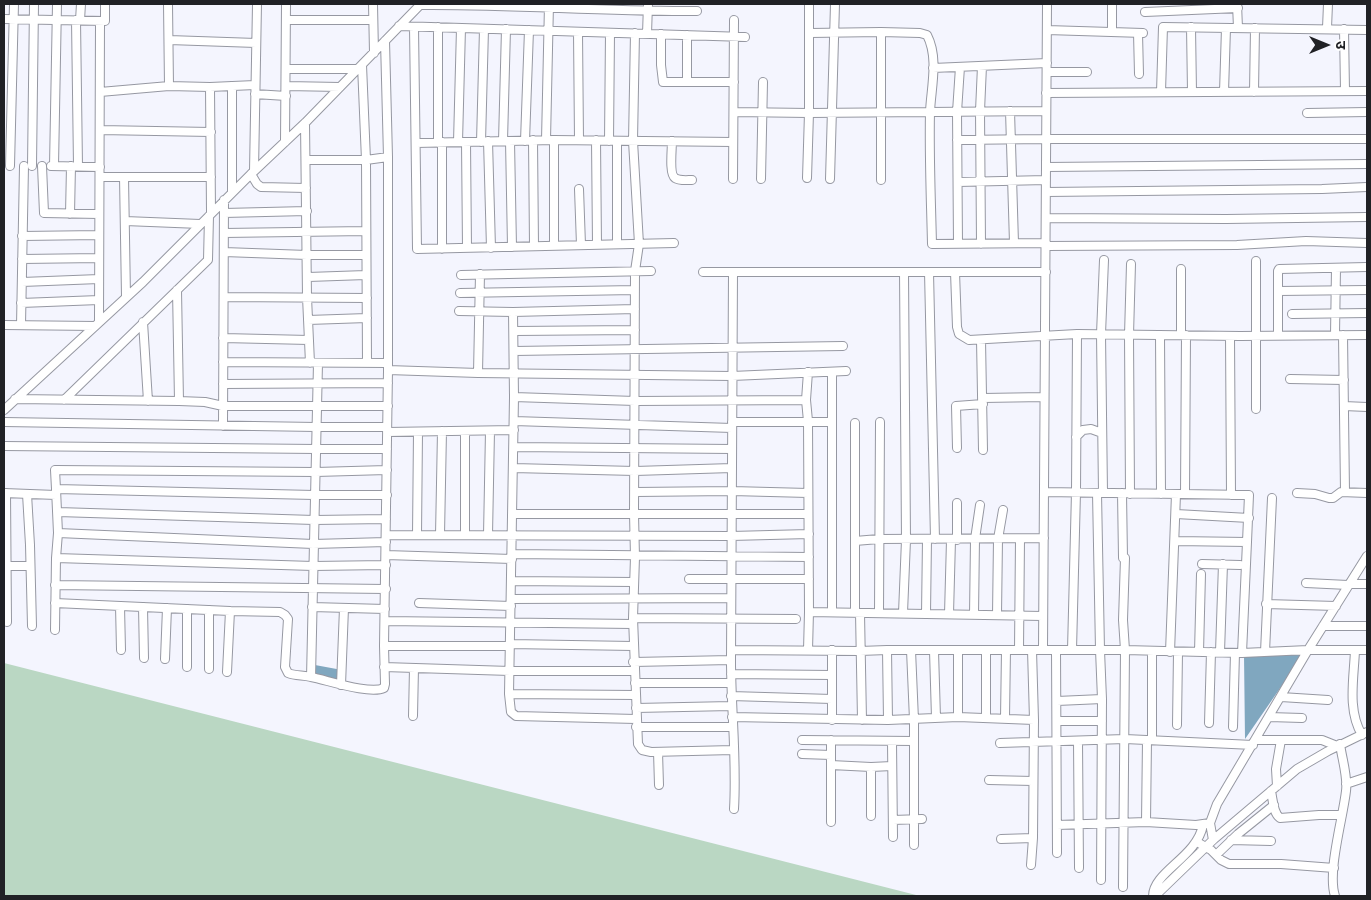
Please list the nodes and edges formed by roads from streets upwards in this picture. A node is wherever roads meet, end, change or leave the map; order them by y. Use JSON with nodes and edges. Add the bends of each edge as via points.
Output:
{"nodes":[{"id":1,"x":14,"y":4,"type":"edge"},
{"id":2,"x":34,"y":4,"type":"edge"},
{"id":3,"x":57,"y":4,"type":"edge"},
{"id":4,"x":80,"y":4,"type":"edge"},
{"id":5,"x":106,"y":4,"type":"edge"},
{"id":6,"x":168,"y":4,"type":"edge"},
{"id":7,"x":257,"y":4,"type":"edge"},
{"id":8,"x":286,"y":4,"type":"edge"},
{"id":9,"x":373,"y":4,"type":"edge"},
{"id":10,"x":421,"y":4,"type":"edge"},
{"id":11,"x":488,"y":4,"type":"edge"},
{"id":12,"x":809,"y":4,"type":"edge"},
{"id":13,"x":835,"y":4,"type":"edge"},
{"id":14,"x":1047,"y":4,"type":"edge"},
{"id":15,"x":1112,"y":4,"type":"edge"},
{"id":16,"x":1328,"y":4,"type":"edge"},
{"id":17,"x":549,"y":5,"type":"edge"},
{"id":18,"x":594,"y":6,"type":"edge"},
{"id":19,"x":1238,"y":6,"type":"edge"},
{"id":20,"x":648,"y":8,"type":"edge"},
{"id":21,"x":697,"y":12,"type":"dead end"},
{"id":22,"x":1145,"y":12,"type":"dead end"},
{"id":23,"x":4,"y":19,"type":"edge"},
{"id":24,"x":14,"y":19,"type":"junction"},
{"id":25,"x":34,"y":19,"type":"junction"},
{"id":26,"x":57,"y":20,"type":"junction"},
{"id":27,"x":78,"y":20,"type":"junction"},
{"id":28,"x":100,"y":20,"type":"junction"},
{"id":29,"x":286,"y":20,"type":"junction"},
{"id":30,"x":373,"y":20,"type":"junction"},
{"id":31,"x":734,"y":20,"type":"dead end"},
{"id":32,"x":399,"y":26,"type":"junction"},
{"id":33,"x":414,"y":27,"type":"junction"},
{"id":34,"x":438,"y":27,"type":"junction"},
{"id":35,"x":1191,"y":27,"type":"junction"},
{"id":36,"x":460,"y":28,"type":"junction"},
{"id":37,"x":1226,"y":28,"type":"junction"},
{"id":38,"x":1238,"y":28,"type":"junction"},
{"id":39,"x":1255,"y":28,"type":"junction"},
{"id":40,"x":1327,"y":28,"type":"junction"},
{"id":41,"x":484,"y":29,"type":"junction"},
{"id":42,"x":506,"y":29,"type":"junction"},
{"id":43,"x":1344,"y":29,"type":"junction"},
{"id":44,"x":529,"y":30,"type":"junction"},
{"id":45,"x":1047,"y":30,"type":"junction"},
{"id":46,"x":1367,"y":30,"type":"edge"},
{"id":47,"x":549,"y":31,"type":"junction"},
{"id":48,"x":578,"y":32,"type":"junction"},
{"id":49,"x":834,"y":32,"type":"junction"},
{"id":50,"x":881,"y":32,"type":"junction"},
{"id":51,"x":1112,"y":32,"type":"junction"},
{"id":52,"x":610,"y":33,"type":"junction"},
{"id":53,"x":810,"y":33,"type":"junction"},
{"id":54,"x":635,"y":34,"type":"junction"},
{"id":55,"x":647,"y":34,"type":"junction"},
{"id":56,"x":661,"y":34,"type":"junction"},
{"id":57,"x":687,"y":35,"type":"junction"},
{"id":58,"x":734,"y":36,"type":"junction"},
{"id":59,"x":745,"y":37,"type":"dead end"},
{"id":60,"x":169,"y":40,"type":"junction"},
{"id":61,"x":385,"y":41,"type":"junction"},
{"id":62,"x":256,"y":43,"type":"junction"},
{"id":63,"x":374,"y":53,"type":"junction"},
{"id":64,"x":1047,"y":63,"type":"junction"},
{"id":65,"x":982,"y":66,"type":"junction"},
{"id":66,"x":360,"y":67,"type":"junction"},
{"id":67,"x":960,"y":67,"type":"junction"},
{"id":68,"x":934,"y":68,"type":"junction"},
{"id":69,"x":286,"y":69,"type":"junction"},
{"id":70,"x":1046,"y":72,"type":"junction"},
{"id":71,"x":1087,"y":72,"type":"dead end"},
{"id":72,"x":1139,"y":74,"type":"dead end"},
{"id":73,"x":687,"y":82,"type":"junction"},
{"id":74,"x":734,"y":82,"type":"junction"},
{"id":75,"x":763,"y":82,"type":"dead end"},
{"id":76,"x":169,"y":86,"type":"junction"},
{"id":77,"x":232,"y":86,"type":"junction"},
{"id":78,"x":286,"y":86,"type":"junction"},
{"id":79,"x":210,"y":87,"type":"junction"},
{"id":80,"x":340,"y":87,"type":"junction"},
{"id":81,"x":255,"y":89,"type":"junction"},
{"id":82,"x":1344,"y":91,"type":"junction"},
{"id":83,"x":1367,"y":91,"type":"edge"},
{"id":84,"x":100,"y":92,"type":"junction"},
{"id":85,"x":1161,"y":92,"type":"junction"},
{"id":86,"x":1192,"y":92,"type":"junction"},
{"id":87,"x":1224,"y":92,"type":"junction"},
{"id":88,"x":1254,"y":92,"type":"junction"},
{"id":89,"x":1046,"y":93,"type":"junction"},
{"id":90,"x":286,"y":96,"type":"junction"},
{"id":91,"x":980,"y":111,"type":"junction"},
{"id":92,"x":1010,"y":111,"type":"junction"},
{"id":93,"x":1046,"y":111,"type":"junction"},
{"id":94,"x":734,"y":112,"type":"junction"},
{"id":95,"x":762,"y":112,"type":"junction"},
{"id":96,"x":882,"y":112,"type":"junction"},
{"id":97,"x":930,"y":112,"type":"junction"},
{"id":98,"x":957,"y":112,"type":"junction"},
{"id":99,"x":1367,"y":112,"type":"edge"},
{"id":100,"x":809,"y":113,"type":"junction"},
{"id":101,"x":833,"y":113,"type":"junction"},
{"id":102,"x":1307,"y":113,"type":"dead end"},
{"id":103,"x":305,"y":123,"type":"junction"},
{"id":104,"x":100,"y":130,"type":"junction"},
{"id":105,"x":211,"y":132,"type":"junction"},
{"id":106,"x":1046,"y":138,"type":"junction"},
{"id":107,"x":1011,"y":139,"type":"junction"},
{"id":108,"x":1367,"y":139,"type":"edge"},
{"id":109,"x":550,"y":140,"type":"junction"},
{"id":110,"x":579,"y":140,"type":"junction"},
{"id":111,"x":596,"y":140,"type":"junction"},
{"id":112,"x":957,"y":140,"type":"junction"},
{"id":113,"x":980,"y":140,"type":"junction"},
{"id":114,"x":506,"y":141,"type":"junction"},
{"id":115,"x":529,"y":141,"type":"junction"},
{"id":116,"x":613,"y":141,"type":"junction"},
{"id":117,"x":633,"y":141,"type":"junction"},
{"id":118,"x":672,"y":141,"type":"junction"},
{"id":119,"x":285,"y":142,"type":"junction"},
{"id":120,"x":440,"y":142,"type":"junction"},
{"id":121,"x":462,"y":142,"type":"junction"},
{"id":122,"x":484,"y":142,"type":"junction"},
{"id":123,"x":733,"y":142,"type":"junction"},
{"id":124,"x":416,"y":143,"type":"junction"},
{"id":125,"x":388,"y":158,"type":"junction"},
{"id":126,"x":306,"y":160,"type":"junction"},
{"id":127,"x":366,"y":160,"type":"junction"},
{"id":128,"x":1367,"y":164,"type":"edge"},
{"id":129,"x":7,"y":166,"type":"edge"},
{"id":130,"x":28,"y":166,"type":"junction"},
{"id":131,"x":42,"y":166,"type":"junction"},
{"id":132,"x":54,"y":166,"type":"junction"},
{"id":133,"x":74,"y":166,"type":"junction"},
{"id":134,"x":100,"y":167,"type":"junction"},
{"id":135,"x":1046,"y":167,"type":"junction"},
{"id":136,"x":252,"y":172,"type":"junction"},
{"id":137,"x":100,"y":176,"type":"junction"},
{"id":138,"x":124,"y":177,"type":"junction"},
{"id":139,"x":211,"y":177,"type":"junction"},
{"id":140,"x":807,"y":178,"type":"dead end"},
{"id":141,"x":733,"y":179,"type":"dead end"},
{"id":142,"x":762,"y":179,"type":"dead end"},
{"id":143,"x":830,"y":179,"type":"dead end"},
{"id":144,"x":692,"y":180,"type":"dead end"},
{"id":145,"x":881,"y":180,"type":"dead end"},
{"id":146,"x":1046,"y":180,"type":"junction"},
{"id":147,"x":981,"y":181,"type":"junction"},
{"id":148,"x":1012,"y":181,"type":"junction"},
{"id":149,"x":958,"y":182,"type":"junction"},
{"id":150,"x":1367,"y":187,"type":"edge"},
{"id":151,"x":306,"y":188,"type":"junction"},
{"id":152,"x":579,"y":190,"type":"dead end"},
{"id":153,"x":232,"y":192,"type":"junction"},
{"id":154,"x":1046,"y":192,"type":"junction"},
{"id":155,"x":224,"y":200,"type":"junction"},
{"id":156,"x":307,"y":211,"type":"junction"},
{"id":157,"x":224,"y":213,"type":"junction"},
{"id":158,"x":70,"y":214,"type":"junction"},
{"id":159,"x":99,"y":214,"type":"junction"},
{"id":160,"x":210,"y":214,"type":"junction"},
{"id":161,"x":1367,"y":217,"type":"edge"},
{"id":162,"x":1046,"y":218,"type":"junction"},
{"id":163,"x":125,"y":221,"type":"junction"},
{"id":164,"x":200,"y":224,"type":"junction"},
{"id":165,"x":366,"y":231,"type":"junction"},
{"id":166,"x":224,"y":233,"type":"junction"},
{"id":167,"x":307,"y":233,"type":"junction"},
{"id":168,"x":99,"y":235,"type":"junction"},
{"id":169,"x":22,"y":236,"type":"junction"},
{"id":170,"x":674,"y":243,"type":"dead end"},
{"id":171,"x":1014,"y":243,"type":"junction"},
{"id":172,"x":1367,"y":243,"type":"edge"},
{"id":173,"x":617,"y":244,"type":"junction"},
{"id":174,"x":639,"y":244,"type":"junction"},
{"id":175,"x":958,"y":244,"type":"junction"},
{"id":176,"x":981,"y":244,"type":"junction"},
{"id":177,"x":581,"y":245,"type":"junction"},
{"id":178,"x":597,"y":245,"type":"junction"},
{"id":179,"x":1046,"y":245,"type":"junction"},
{"id":180,"x":534,"y":246,"type":"junction"},
{"id":181,"x":554,"y":246,"type":"junction"},
{"id":182,"x":512,"y":247,"type":"junction"},
{"id":183,"x":467,"y":248,"type":"junction"},
{"id":184,"x":491,"y":248,"type":"junction"},
{"id":185,"x":442,"y":249,"type":"junction"},
{"id":186,"x":224,"y":252,"type":"junction"},
{"id":187,"x":307,"y":255,"type":"junction"},
{"id":188,"x":366,"y":255,"type":"junction"},
{"id":189,"x":99,"y":258,"type":"junction"},
{"id":190,"x":22,"y":259,"type":"junction"},
{"id":191,"x":1104,"y":260,"type":"dead end"},
{"id":192,"x":1256,"y":261,"type":"dead end"},
{"id":193,"x":1131,"y":264,"type":"dead end"},
{"id":194,"x":1367,"y":267,"type":"edge"},
{"id":195,"x":1336,"y":268,"type":"junction"},
{"id":196,"x":1181,"y":269,"type":"dead end"},
{"id":197,"x":635,"y":271,"type":"junction"},
{"id":198,"x":651,"y":271,"type":"dead end"},
{"id":199,"x":703,"y":272,"type":"dead end"},
{"id":200,"x":733,"y":272,"type":"junction"},
{"id":201,"x":904,"y":272,"type":"junction"},
{"id":202,"x":930,"y":272,"type":"junction"},
{"id":203,"x":955,"y":272,"type":"junction"},
{"id":204,"x":1046,"y":272,"type":"junction"},
{"id":205,"x":480,"y":274,"type":"junction"},
{"id":206,"x":366,"y":275,"type":"junction"},
{"id":207,"x":461,"y":275,"type":"dead end"},
{"id":208,"x":308,"y":277,"type":"junction"},
{"id":209,"x":98,"y":279,"type":"junction"},
{"id":210,"x":22,"y":282,"type":"junction"},
{"id":211,"x":177,"y":290,"type":"junction"},
{"id":212,"x":635,"y":290,"type":"junction"},
{"id":213,"x":1336,"y":290,"type":"junction"},
{"id":214,"x":1367,"y":290,"type":"edge"},
{"id":215,"x":1278,"y":291,"type":"junction"},
{"id":216,"x":460,"y":293,"type":"dead end"},
{"id":217,"x":479,"y":294,"type":"junction"},
{"id":218,"x":126,"y":297,"type":"junction"},
{"id":219,"x":224,"y":297,"type":"junction"},
{"id":220,"x":308,"y":297,"type":"junction"},
{"id":221,"x":367,"y":298,"type":"junction"},
{"id":222,"x":99,"y":300,"type":"junction"},
{"id":223,"x":21,"y":303,"type":"junction"},
{"id":224,"x":635,"y":309,"type":"junction"},
{"id":225,"x":459,"y":311,"type":"dead end"},
{"id":226,"x":479,"y":312,"type":"junction"},
{"id":227,"x":513,"y":312,"type":"junction"},
{"id":228,"x":1336,"y":313,"type":"junction"},
{"id":229,"x":1367,"y":313,"type":"edge"},
{"id":230,"x":1292,"y":314,"type":"dead end"},
{"id":231,"x":367,"y":318,"type":"junction"},
{"id":232,"x":308,"y":320,"type":"junction"},
{"id":233,"x":143,"y":322,"type":"junction"},
{"id":234,"x":97,"y":324,"type":"junction"},
{"id":235,"x":4,"y":325,"type":"edge"},
{"id":236,"x":21,"y":325,"type":"junction"},
{"id":237,"x":635,"y":330,"type":"junction"},
{"id":238,"x":514,"y":331,"type":"junction"},
{"id":239,"x":1077,"y":334,"type":"junction"},
{"id":240,"x":1101,"y":334,"type":"junction"},
{"id":241,"x":1046,"y":335,"type":"junction"},
{"id":242,"x":1129,"y":335,"type":"junction"},
{"id":243,"x":1160,"y":335,"type":"junction"},
{"id":244,"x":1184,"y":335,"type":"junction"},
{"id":245,"x":1278,"y":335,"type":"junction"},
{"id":246,"x":1339,"y":335,"type":"junction"},
{"id":247,"x":1367,"y":335,"type":"edge"},
{"id":248,"x":1230,"y":336,"type":"junction"},
{"id":249,"x":1256,"y":336,"type":"junction"},
{"id":250,"x":223,"y":338,"type":"junction"},
{"id":251,"x":309,"y":340,"type":"junction"},
{"id":252,"x":981,"y":340,"type":"junction"},
{"id":253,"x":843,"y":346,"type":"dead end"},
{"id":254,"x":732,"y":348,"type":"junction"},
{"id":255,"x":635,"y":349,"type":"junction"},
{"id":256,"x":514,"y":351,"type":"junction"},
{"id":257,"x":223,"y":362,"type":"junction"},
{"id":258,"x":314,"y":363,"type":"junction"},
{"id":259,"x":367,"y":363,"type":"junction"},
{"id":260,"x":388,"y":366,"type":"junction"},
{"id":261,"x":846,"y":371,"type":"dead end"},
{"id":262,"x":514,"y":372,"type":"junction"},
{"id":263,"x":808,"y":372,"type":"junction"},
{"id":264,"x":832,"y":372,"type":"junction"},
{"id":265,"x":478,"y":373,"type":"junction"},
{"id":266,"x":635,"y":375,"type":"junction"},
{"id":267,"x":732,"y":376,"type":"junction"},
{"id":268,"x":1290,"y":378,"type":"dead end"},
{"id":269,"x":1344,"y":380,"type":"junction"},
{"id":270,"x":318,"y":383,"type":"junction"},
{"id":271,"x":388,"y":383,"type":"junction"},
{"id":272,"x":223,"y":384,"type":"junction"},
{"id":273,"x":514,"y":396,"type":"junction"},
{"id":274,"x":1044,"y":397,"type":"junction"},
{"id":275,"x":15,"y":399,"type":"junction"},
{"id":276,"x":64,"y":400,"type":"junction"},
{"id":277,"x":732,"y":400,"type":"junction"},
{"id":278,"x":806,"y":400,"type":"junction"},
{"id":279,"x":148,"y":401,"type":"junction"},
{"id":280,"x":179,"y":401,"type":"junction"},
{"id":281,"x":634,"y":401,"type":"junction"},
{"id":282,"x":983,"y":401,"type":"junction"},
{"id":283,"x":318,"y":405,"type":"junction"},
{"id":284,"x":223,"y":406,"type":"junction"},
{"id":285,"x":388,"y":406,"type":"junction"},
{"id":286,"x":1344,"y":406,"type":"junction"},
{"id":287,"x":1367,"y":407,"type":"edge"},
{"id":288,"x":1256,"y":409,"type":"dead end"},
{"id":289,"x":4,"y":410,"type":"edge"},
{"id":290,"x":514,"y":421,"type":"junction"},
{"id":291,"x":808,"y":421,"type":"junction"},
{"id":292,"x":4,"y":422,"type":"edge"},
{"id":293,"x":831,"y":422,"type":"junction"},
{"id":294,"x":880,"y":422,"type":"dead end"},
{"id":295,"x":634,"y":423,"type":"junction"},
{"id":296,"x":855,"y":423,"type":"dead end"},
{"id":297,"x":732,"y":425,"type":"junction"},
{"id":298,"x":223,"y":426,"type":"junction"},
{"id":299,"x":316,"y":427,"type":"junction"},
{"id":300,"x":387,"y":429,"type":"junction"},
{"id":301,"x":514,"y":430,"type":"junction"},
{"id":302,"x":442,"y":431,"type":"junction"},
{"id":303,"x":465,"y":431,"type":"junction"},
{"id":304,"x":490,"y":431,"type":"junction"},
{"id":305,"x":418,"y":432,"type":"junction"},
{"id":306,"x":1102,"y":433,"type":"junction"},
{"id":307,"x":1076,"y":437,"type":"junction"},
{"id":308,"x":4,"y":446,"type":"edge"},
{"id":309,"x":387,"y":448,"type":"junction"},
{"id":310,"x":514,"y":448,"type":"junction"},
{"id":311,"x":634,"y":448,"type":"junction"},
{"id":312,"x":957,"y":448,"type":"dead end"},
{"id":313,"x":732,"y":449,"type":"junction"},
{"id":314,"x":317,"y":450,"type":"junction"},
{"id":315,"x":983,"y":450,"type":"dead end"},
{"id":316,"x":513,"y":468,"type":"junction"},
{"id":317,"x":732,"y":468,"type":"junction"},
{"id":318,"x":387,"y":470,"type":"junction"},
{"id":319,"x":635,"y":471,"type":"junction"},
{"id":320,"x":316,"y":472,"type":"junction"},
{"id":321,"x":732,"y":491,"type":"junction"},
{"id":322,"x":56,"y":492,"type":"junction"},
{"id":323,"x":635,"y":492,"type":"junction"},
{"id":324,"x":1044,"y":492,"type":"junction"},
{"id":325,"x":1076,"y":492,"type":"junction"},
{"id":326,"x":1345,"y":492,"type":"junction"},
{"id":327,"x":5,"y":493,"type":"edge"},
{"id":328,"x":1100,"y":493,"type":"junction"},
{"id":329,"x":1297,"y":493,"type":"dead end"},
{"id":330,"x":1367,"y":493,"type":"edge"},
{"id":331,"x":26,"y":494,"type":"junction"},
{"id":332,"x":808,"y":494,"type":"junction"},
{"id":333,"x":1126,"y":494,"type":"junction"},
{"id":334,"x":1161,"y":494,"type":"junction"},
{"id":335,"x":1176,"y":494,"type":"junction"},
{"id":336,"x":1185,"y":494,"type":"junction"},
{"id":337,"x":314,"y":495,"type":"junction"},
{"id":338,"x":387,"y":495,"type":"junction"},
{"id":339,"x":1231,"y":495,"type":"junction"},
{"id":340,"x":1272,"y":498,"type":"dead end"},
{"id":341,"x":957,"y":503,"type":"dead end"},
{"id":342,"x":980,"y":505,"type":"dead end"},
{"id":343,"x":1003,"y":510,"type":"dead end"},
{"id":344,"x":58,"y":512,"type":"junction"},
{"id":345,"x":512,"y":514,"type":"junction"},
{"id":346,"x":634,"y":514,"type":"junction"},
{"id":347,"x":732,"y":514,"type":"junction"},
{"id":348,"x":808,"y":514,"type":"junction"},
{"id":349,"x":1176,"y":514,"type":"junction"},
{"id":350,"x":386,"y":518,"type":"junction"},
{"id":351,"x":1249,"y":518,"type":"junction"},
{"id":352,"x":314,"y":520,"type":"junction"},
{"id":353,"x":58,"y":533,"type":"junction"},
{"id":354,"x":808,"y":534,"type":"junction"},
{"id":355,"x":417,"y":535,"type":"junction"},
{"id":356,"x":440,"y":535,"type":"junction"},
{"id":357,"x":465,"y":535,"type":"junction"},
{"id":358,"x":488,"y":535,"type":"junction"},
{"id":359,"x":512,"y":535,"type":"junction"},
{"id":360,"x":635,"y":536,"type":"junction"},
{"id":361,"x":732,"y":536,"type":"junction"},
{"id":362,"x":1044,"y":538,"type":"junction"},
{"id":363,"x":386,"y":539,"type":"junction"},
{"id":364,"x":879,"y":539,"type":"junction"},
{"id":365,"x":931,"y":539,"type":"junction"},
{"id":366,"x":975,"y":539,"type":"junction"},
{"id":367,"x":998,"y":539,"type":"junction"},
{"id":368,"x":1020,"y":539,"type":"junction"},
{"id":369,"x":906,"y":540,"type":"junction"},
{"id":370,"x":954,"y":540,"type":"junction"},
{"id":371,"x":855,"y":541,"type":"junction"},
{"id":372,"x":1175,"y":541,"type":"junction"},
{"id":373,"x":1246,"y":542,"type":"junction"},
{"id":374,"x":314,"y":544,"type":"junction"},
{"id":375,"x":386,"y":555,"type":"junction"},
{"id":376,"x":1367,"y":556,"type":"edge"},
{"id":377,"x":512,"y":557,"type":"junction"},
{"id":378,"x":635,"y":557,"type":"junction"},
{"id":379,"x":731,"y":557,"type":"junction"},
{"id":380,"x":809,"y":557,"type":"junction"},
{"id":381,"x":56,"y":558,"type":"junction"},
{"id":382,"x":1202,"y":564,"type":"dead end"},
{"id":383,"x":1223,"y":564,"type":"junction"},
{"id":384,"x":386,"y":565,"type":"junction"},
{"id":385,"x":1240,"y":565,"type":"dead end"},
{"id":386,"x":5,"y":566,"type":"edge"},
{"id":387,"x":30,"y":566,"type":"junction"},
{"id":388,"x":313,"y":566,"type":"junction"},
{"id":389,"x":1201,"y":574,"type":"dead end"},
{"id":390,"x":731,"y":578,"type":"junction"},
{"id":391,"x":688,"y":579,"type":"dead end"},
{"id":392,"x":809,"y":579,"type":"junction"},
{"id":393,"x":511,"y":581,"type":"junction"},
{"id":394,"x":634,"y":582,"type":"junction"},
{"id":395,"x":1306,"y":583,"type":"dead end"},
{"id":396,"x":1367,"y":584,"type":"edge"},
{"id":397,"x":55,"y":585,"type":"junction"},
{"id":398,"x":1349,"y":585,"type":"junction"},
{"id":399,"x":313,"y":587,"type":"junction"},
{"id":400,"x":386,"y":588,"type":"junction"},
{"id":401,"x":731,"y":598,"type":"junction"},
{"id":402,"x":634,"y":599,"type":"junction"},
{"id":403,"x":511,"y":602,"type":"junction"},
{"id":404,"x":56,"y":603,"type":"junction"},
{"id":405,"x":419,"y":603,"type":"dead end"},
{"id":406,"x":1266,"y":604,"type":"junction"},
{"id":407,"x":120,"y":606,"type":"junction"},
{"id":408,"x":1336,"y":606,"type":"junction"},
{"id":409,"x":143,"y":607,"type":"junction"},
{"id":410,"x":312,"y":607,"type":"junction"},
{"id":411,"x":167,"y":608,"type":"junction"},
{"id":412,"x":344,"y":608,"type":"junction"},
{"id":413,"x":187,"y":609,"type":"junction"},
{"id":414,"x":385,"y":609,"type":"junction"},
{"id":415,"x":209,"y":610,"type":"junction"},
{"id":416,"x":230,"y":612,"type":"junction"},
{"id":417,"x":809,"y":612,"type":"junction"},
{"id":418,"x":832,"y":612,"type":"junction"},
{"id":419,"x":857,"y":613,"type":"junction"},
{"id":420,"x":879,"y":613,"type":"junction"},
{"id":421,"x":903,"y":613,"type":"junction"},
{"id":422,"x":926,"y":614,"type":"junction"},
{"id":423,"x":949,"y":614,"type":"junction"},
{"id":424,"x":974,"y":615,"type":"junction"},
{"id":425,"x":997,"y":615,"type":"junction"},
{"id":426,"x":1020,"y":616,"type":"junction"},
{"id":427,"x":1043,"y":616,"type":"junction"},
{"id":428,"x":731,"y":618,"type":"junction"},
{"id":429,"x":796,"y":619,"type":"dead end"},
{"id":430,"x":385,"y":621,"type":"junction"},
{"id":431,"x":633,"y":621,"type":"junction"},
{"id":432,"x":7,"y":622,"type":"dead end"},
{"id":433,"x":510,"y":623,"type":"junction"},
{"id":434,"x":32,"y":626,"type":"dead end"},
{"id":435,"x":1323,"y":626,"type":"junction"},
{"id":436,"x":1367,"y":626,"type":"edge"},
{"id":437,"x":55,"y":630,"type":"dead end"},
{"id":438,"x":510,"y":645,"type":"junction"},
{"id":439,"x":384,"y":646,"type":"junction"},
{"id":440,"x":633,"y":646,"type":"junction"},
{"id":441,"x":121,"y":650,"type":"dead end"},
{"id":442,"x":731,"y":650,"type":"junction"},
{"id":443,"x":808,"y":650,"type":"junction"},
{"id":444,"x":832,"y":650,"type":"junction"},
{"id":445,"x":887,"y":650,"type":"junction"},
{"id":446,"x":910,"y":650,"type":"junction"},
{"id":447,"x":934,"y":650,"type":"junction"},
{"id":448,"x":958,"y":650,"type":"junction"},
{"id":449,"x":1006,"y":650,"type":"junction"},
{"id":450,"x":1019,"y":650,"type":"junction"},
{"id":451,"x":1032,"y":650,"type":"junction"},
{"id":452,"x":1043,"y":650,"type":"junction"},
{"id":453,"x":1056,"y":650,"type":"junction"},
{"id":454,"x":1072,"y":650,"type":"junction"},
{"id":455,"x":1100,"y":650,"type":"junction"},
{"id":456,"x":1125,"y":650,"type":"junction"},
{"id":457,"x":1308,"y":650,"type":"junction"},
{"id":458,"x":1354,"y":650,"type":"junction"},
{"id":459,"x":1367,"y":650,"type":"edge"},
{"id":460,"x":860,"y":651,"type":"junction"},
{"id":461,"x":986,"y":651,"type":"junction"},
{"id":462,"x":1152,"y":652,"type":"junction"},
{"id":463,"x":1174,"y":652,"type":"junction"},
{"id":464,"x":1198,"y":652,"type":"junction"},
{"id":465,"x":1211,"y":652,"type":"junction"},
{"id":466,"x":1220,"y":652,"type":"junction"},
{"id":467,"x":1265,"y":652,"type":"junction"},
{"id":468,"x":1238,"y":653,"type":"junction"},
{"id":469,"x":144,"y":658,"type":"dead end"},
{"id":470,"x":164,"y":659,"type":"dead end"},
{"id":471,"x":731,"y":660,"type":"junction"},
{"id":472,"x":634,"y":662,"type":"junction"},
{"id":473,"x":187,"y":667,"type":"dead end"},
{"id":474,"x":384,"y":667,"type":"junction"},
{"id":475,"x":414,"y":668,"type":"junction"},
{"id":476,"x":209,"y":669,"type":"dead end"},
{"id":477,"x":510,"y":671,"type":"junction"},
{"id":478,"x":227,"y":672,"type":"dead end"},
{"id":479,"x":634,"y":672,"type":"junction"},
{"id":480,"x":731,"y":674,"type":"junction"},
{"id":481,"x":832,"y":675,"type":"junction"},
{"id":482,"x":311,"y":677,"type":"junction"},
{"id":483,"x":635,"y":682,"type":"junction"},
{"id":484,"x":731,"y":683,"type":"junction"},
{"id":485,"x":341,"y":685,"type":"junction"},
{"id":486,"x":509,"y":694,"type":"junction"},
{"id":487,"x":636,"y":695,"type":"junction"},
{"id":488,"x":731,"y":696,"type":"junction"},
{"id":489,"x":1281,"y":697,"type":"junction"},
{"id":490,"x":832,"y":698,"type":"junction"},
{"id":491,"x":1102,"y":699,"type":"junction"},
{"id":492,"x":1328,"y":700,"type":"dead end"},
{"id":493,"x":1057,"y":701,"type":"junction"},
{"id":494,"x":731,"y":706,"type":"junction"},
{"id":495,"x":636,"y":708,"type":"junction"},
{"id":496,"x":413,"y":716,"type":"dead end"},
{"id":497,"x":732,"y":716,"type":"junction"},
{"id":498,"x":958,"y":717,"type":"junction"},
{"id":499,"x":1269,"y":717,"type":"junction"},
{"id":500,"x":936,"y":718,"type":"junction"},
{"id":501,"x":986,"y":718,"type":"junction"},
{"id":502,"x":1006,"y":718,"type":"junction"},
{"id":503,"x":1302,"y":718,"type":"dead end"},
{"id":504,"x":832,"y":720,"type":"junction"},
{"id":505,"x":862,"y":720,"type":"junction"},
{"id":506,"x":888,"y":720,"type":"junction"},
{"id":507,"x":914,"y":720,"type":"junction"},
{"id":508,"x":1034,"y":720,"type":"junction"},
{"id":509,"x":1102,"y":720,"type":"junction"},
{"id":510,"x":1057,"y":721,"type":"junction"},
{"id":511,"x":636,"y":723,"type":"junction"},
{"id":512,"x":1209,"y":723,"type":"dead end"},
{"id":513,"x":1176,"y":725,"type":"dead end"},
{"id":514,"x":732,"y":727,"type":"junction"},
{"id":515,"x":1233,"y":727,"type":"dead end"},
{"id":516,"x":1364,"y":734,"type":"edge"},
{"id":517,"x":1125,"y":739,"type":"junction"},
{"id":518,"x":802,"y":740,"type":"dead end"},
{"id":519,"x":831,"y":740,"type":"junction"},
{"id":520,"x":1102,"y":740,"type":"junction"},
{"id":521,"x":1149,"y":740,"type":"junction"},
{"id":522,"x":1281,"y":740,"type":"junction"},
{"id":523,"x":914,"y":741,"type":"junction"},
{"id":524,"x":1078,"y":741,"type":"junction"},
{"id":525,"x":892,"y":742,"type":"junction"},
{"id":526,"x":1057,"y":742,"type":"junction"},
{"id":527,"x":1254,"y":742,"type":"junction"},
{"id":528,"x":1000,"y":743,"type":"dead end"},
{"id":529,"x":1033,"y":743,"type":"junction"},
{"id":530,"x":1338,"y":745,"type":"junction"},
{"id":531,"x":733,"y":750,"type":"junction"},
{"id":532,"x":658,"y":752,"type":"junction"},
{"id":533,"x":802,"y":754,"type":"dead end"},
{"id":534,"x":831,"y":755,"type":"junction"},
{"id":535,"x":831,"y":765,"type":"junction"},
{"id":536,"x":892,"y":766,"type":"junction"},
{"id":537,"x":871,"y":767,"type":"junction"},
{"id":538,"x":1367,"y":777,"type":"edge"},
{"id":539,"x":989,"y":780,"type":"dead end"},
{"id":540,"x":1033,"y":782,"type":"junction"},
{"id":541,"x":1346,"y":784,"type":"junction"},
{"id":542,"x":659,"y":785,"type":"dead end"},
{"id":543,"x":1274,"y":788,"type":"junction"},
{"id":544,"x":1274,"y":805,"type":"junction"},
{"id":545,"x":734,"y":809,"type":"dead end"},
{"id":546,"x":871,"y":816,"type":"dead end"},
{"id":547,"x":1342,"y":816,"type":"junction"},
{"id":548,"x":918,"y":819,"type":"junction"},
{"id":549,"x":893,"y":820,"type":"junction"},
{"id":550,"x":831,"y":822,"type":"dead end"},
{"id":551,"x":1146,"y":822,"type":"junction"},
{"id":552,"x":1079,"y":823,"type":"junction"},
{"id":553,"x":1102,"y":823,"type":"junction"},
{"id":554,"x":1124,"y":823,"type":"junction"},
{"id":555,"x":1057,"y":824,"type":"junction"},
{"id":556,"x":1207,"y":824,"type":"junction"},
{"id":557,"x":893,"y":837,"type":"dead end"},
{"id":558,"x":1033,"y":838,"type":"junction"},
{"id":559,"x":1001,"y":839,"type":"dead end"},
{"id":560,"x":1213,"y":840,"type":"junction"},
{"id":561,"x":1231,"y":840,"type":"junction"},
{"id":562,"x":1271,"y":841,"type":"dead end"},
{"id":563,"x":1197,"y":842,"type":"junction"},
{"id":564,"x":914,"y":845,"type":"dead end"},
{"id":565,"x":1205,"y":847,"type":"junction"},
{"id":566,"x":1057,"y":853,"type":"dead end"},
{"id":567,"x":1216,"y":855,"type":"junction"},
{"id":568,"x":1031,"y":865,"type":"dead end"},
{"id":569,"x":1079,"y":868,"type":"dead end"},
{"id":570,"x":1334,"y":868,"type":"junction"},
{"id":571,"x":1101,"y":880,"type":"dead end"},
{"id":572,"x":1123,"y":887,"type":"dead end"},
{"id":573,"x":1154,"y":896,"type":"edge"},
{"id":574,"x":1335,"y":896,"type":"edge"}],
"edges":[{"from":1,"to":24,"type":"street"},
{"from":2,"to":25,"type":"street"},
{"from":3,"to":26,"type":"street"},
{"from":4,"to":27,"type":"street"},
{"from":5,"to":28,"type":"street","via":[[106,21]]},
{"from":6,"to":60,"type":"street"},
{"from":7,"to":62,"type":"street"},
{"from":8,"to":29,"type":"street"},
{"from":9,"to":30,"type":"street"},
{"from":10,"to":11,"type":"street"},
{"from":10,"to":32,"type":"street"},
{"from":11,"to":17,"type":"street"},
{"from":12,"to":53,"type":"street"},
{"from":13,"to":49,"type":"street"},
{"from":14,"to":45,"type":"street"},
{"from":15,"to":51,"type":"street"},
{"from":16,"to":40,"type":"street"},
{"from":17,"to":18,"type":"street"},
{"from":17,"to":47,"type":"street"},
{"from":18,"to":20,"type":"street"},
{"from":19,"to":22,"type":"street"},
{"from":19,"to":38,"type":"street"},
{"from":20,"to":21,"type":"street"},
{"from":20,"to":55,"type":"street"},
{"from":23,"to":24,"type":"street"},
{"from":24,"to":25,"type":"street"},
{"from":24,"to":129,"type":"street"},
{"from":25,"to":26,"type":"street"},
{"from":25,"to":130,"type":"street"},
{"from":26,"to":27,"type":"street"},
{"from":26,"to":132,"type":"street"},
{"from":27,"to":28,"type":"street"},
{"from":27,"to":133,"type":"street"},
{"from":28,"to":84,"type":"street"},
{"from":29,"to":30,"type":"street"},
{"from":29,"to":69,"type":"street"},
{"from":30,"to":63,"type":"street"},
{"from":31,"to":58,"type":"street"},
{"from":32,"to":33,"type":"street"},
{"from":32,"to":61,"type":"street"},
{"from":33,"to":34,"type":"street"},
{"from":33,"to":124,"type":"street"},
{"from":34,"to":36,"type":"street"},
{"from":34,"to":120,"type":"street"},
{"from":35,"to":37,"type":"street"},
{"from":35,"to":85,"type":"street","via":[[1163,27]]},
{"from":35,"to":86,"type":"street"},
{"from":36,"to":41,"type":"street"},
{"from":36,"to":121,"type":"street"},
{"from":37,"to":38,"type":"street"},
{"from":37,"to":87,"type":"street"},
{"from":38,"to":39,"type":"street"},
{"from":39,"to":40,"type":"street"},
{"from":39,"to":88,"type":"street"},
{"from":40,"to":43,"type":"street"},
{"from":41,"to":42,"type":"street"},
{"from":41,"to":122,"type":"street"},
{"from":42,"to":44,"type":"street"},
{"from":42,"to":114,"type":"street"},
{"from":43,"to":46,"type":"street"},
{"from":43,"to":82,"type":"street"},
{"from":44,"to":47,"type":"street"},
{"from":44,"to":115,"type":"street"},
{"from":45,"to":51,"type":"street"},
{"from":45,"to":64,"type":"street"},
{"from":47,"to":48,"type":"street"},
{"from":47,"to":109,"type":"street"},
{"from":48,"to":52,"type":"street"},
{"from":48,"to":110,"type":"street"},
{"from":49,"to":50,"type":"street"},
{"from":49,"to":53,"type":"street"},
{"from":49,"to":101,"type":"street"},
{"from":50,"to":68,"type":"street","via":[[927,36]]},
{"from":50,"to":96,"type":"street"},
{"from":51,"to":72,"type":"street","via":[[1141,33]]},
{"from":52,"to":54,"type":"street"},
{"from":52,"to":116,"type":"street"},
{"from":53,"to":100,"type":"street"},
{"from":54,"to":55,"type":"street"},
{"from":54,"to":117,"type":"street"},
{"from":55,"to":56,"type":"street"},
{"from":56,"to":57,"type":"street"},
{"from":56,"to":73,"type":"street","via":[[663,82]]},
{"from":57,"to":58,"type":"street"},
{"from":57,"to":73,"type":"street"},
{"from":58,"to":59,"type":"street"},
{"from":58,"to":74,"type":"street"},
{"from":60,"to":62,"type":"street"},
{"from":60,"to":76,"type":"street"},
{"from":61,"to":63,"type":"street"},
{"from":61,"to":125,"type":"street"},
{"from":62,"to":81,"type":"street"},
{"from":63,"to":66,"type":"street"},
{"from":64,"to":65,"type":"street"},
{"from":64,"to":70,"type":"street"},
{"from":65,"to":67,"type":"street"},
{"from":65,"to":91,"type":"street"},
{"from":66,"to":69,"type":"street"},
{"from":66,"to":80,"type":"street"},
{"from":66,"to":127,"type":"street"},
{"from":67,"to":68,"type":"street"},
{"from":67,"to":98,"type":"street"},
{"from":68,"to":97,"type":"street"},
{"from":69,"to":78,"type":"street"},
{"from":70,"to":71,"type":"street"},
{"from":70,"to":89,"type":"street"},
{"from":73,"to":74,"type":"street"},
{"from":74,"to":94,"type":"street"},
{"from":75,"to":95,"type":"street"},
{"from":76,"to":79,"type":"street"},
{"from":76,"to":84,"type":"street"},
{"from":77,"to":79,"type":"street"},
{"from":77,"to":81,"type":"street"},
{"from":77,"to":153,"type":"street"},
{"from":78,"to":80,"type":"street"},
{"from":78,"to":90,"type":"street"},
{"from":79,"to":105,"type":"street"},
{"from":80,"to":103,"type":"street"},
{"from":81,"to":90,"type":"street"},
{"from":81,"to":136,"type":"street"},
{"from":82,"to":83,"type":"street"},
{"from":82,"to":88,"type":"street"},
{"from":84,"to":104,"type":"street"},
{"from":85,"to":86,"type":"street"},
{"from":85,"to":89,"type":"street"},
{"from":86,"to":87,"type":"street"},
{"from":87,"to":88,"type":"street"},
{"from":89,"to":93,"type":"street"},
{"from":90,"to":119,"type":"street"},
{"from":91,"to":92,"type":"street"},
{"from":91,"to":98,"type":"street"},
{"from":91,"to":113,"type":"street"},
{"from":92,"to":93,"type":"street"},
{"from":92,"to":107,"type":"street"},
{"from":93,"to":106,"type":"street"},
{"from":94,"to":95,"type":"street"},
{"from":94,"to":123,"type":"street"},
{"from":95,"to":100,"type":"street"},
{"from":95,"to":142,"type":"street"},
{"from":96,"to":97,"type":"street"},
{"from":96,"to":101,"type":"street"},
{"from":96,"to":145,"type":"street"},
{"from":97,"to":98,"type":"street"},
{"from":97,"to":175,"type":"street","via":[[932,244]]},
{"from":98,"to":112,"type":"street"},
{"from":99,"to":102,"type":"street"},
{"from":100,"to":101,"type":"street"},
{"from":100,"to":140,"type":"street"},
{"from":101,"to":143,"type":"street"},
{"from":103,"to":119,"type":"street"},
{"from":103,"to":126,"type":"street"},
{"from":104,"to":105,"type":"street"},
{"from":104,"to":134,"type":"street"},
{"from":105,"to":139,"type":"street"},
{"from":106,"to":107,"type":"street"},
{"from":106,"to":108,"type":"street"},
{"from":106,"to":135,"type":"street"},
{"from":107,"to":113,"type":"street"},
{"from":107,"to":148,"type":"street"},
{"from":109,"to":110,"type":"street"},
{"from":109,"to":115,"type":"street"},
{"from":109,"to":181,"type":"street"},
{"from":110,"to":111,"type":"street"},
{"from":111,"to":116,"type":"street"},
{"from":111,"to":178,"type":"street"},
{"from":112,"to":113,"type":"street"},
{"from":112,"to":149,"type":"street"},
{"from":113,"to":147,"type":"street"},
{"from":114,"to":115,"type":"street"},
{"from":114,"to":122,"type":"street"},
{"from":114,"to":182,"type":"street"},
{"from":115,"to":180,"type":"street"},
{"from":116,"to":117,"type":"street"},
{"from":116,"to":173,"type":"street"},
{"from":117,"to":118,"type":"street"},
{"from":117,"to":174,"type":"street"},
{"from":118,"to":123,"type":"street"},
{"from":118,"to":144,"type":"street","via":[[673,176]]},
{"from":119,"to":136,"type":"street"},
{"from":120,"to":121,"type":"street"},
{"from":120,"to":124,"type":"street"},
{"from":120,"to":185,"type":"street"},
{"from":121,"to":122,"type":"street"},
{"from":121,"to":183,"type":"street"},
{"from":122,"to":184,"type":"street"},
{"from":123,"to":141,"type":"street"},
{"from":124,"to":185,"type":"street","via":[[417,249]]},
{"from":125,"to":127,"type":"street"},
{"from":125,"to":260,"type":"street"},
{"from":126,"to":127,"type":"street"},
{"from":126,"to":151,"type":"street"},
{"from":127,"to":165,"type":"street"},
{"from":128,"to":135,"type":"street"},
{"from":129,"to":130,"type":"street"},
{"from":130,"to":131,"type":"street"},
{"from":130,"to":169,"type":"street"},
{"from":131,"to":132,"type":"street"},
{"from":131,"to":158,"type":"street","via":[[44,213]]},
{"from":132,"to":133,"type":"street"},
{"from":133,"to":134,"type":"street"},
{"from":133,"to":158,"type":"street"},
{"from":134,"to":137,"type":"street"},
{"from":135,"to":146,"type":"street"},
{"from":136,"to":151,"type":"street","via":[[261,187]]},
{"from":136,"to":153,"type":"street"},
{"from":137,"to":138,"type":"street"},
{"from":137,"to":159,"type":"street"},
{"from":138,"to":139,"type":"street"},
{"from":138,"to":163,"type":"street"},
{"from":139,"to":160,"type":"street"},
{"from":146,"to":148,"type":"street"},
{"from":146,"to":154,"type":"street"},
{"from":147,"to":148,"type":"street"},
{"from":147,"to":149,"type":"street"},
{"from":147,"to":176,"type":"street"},
{"from":148,"to":171,"type":"street"},
{"from":149,"to":175,"type":"street"},
{"from":150,"to":154,"type":"street"},
{"from":151,"to":156,"type":"street"},
{"from":152,"to":177,"type":"street"},
{"from":153,"to":155,"type":"street"},
{"from":154,"to":162,"type":"street"},
{"from":155,"to":157,"type":"street"},
{"from":155,"to":160,"type":"street"},
{"from":156,"to":157,"type":"street"},
{"from":156,"to":167,"type":"street"},
{"from":157,"to":166,"type":"street"},
{"from":158,"to":159,"type":"street"},
{"from":159,"to":168,"type":"street"},
{"from":160,"to":164,"type":"street"},
{"from":160,"to":211,"type":"street","via":[[208,260]]},
{"from":161,"to":162,"type":"street"},
{"from":162,"to":179,"type":"street"},
{"from":163,"to":164,"type":"street"},
{"from":163,"to":218,"type":"street"},
{"from":164,"to":218,"type":"street"},
{"from":165,"to":167,"type":"street"},
{"from":165,"to":188,"type":"street"},
{"from":166,"to":167,"type":"street"},
{"from":166,"to":186,"type":"street"},
{"from":167,"to":187,"type":"street"},
{"from":168,"to":169,"type":"street"},
{"from":168,"to":189,"type":"street"},
{"from":169,"to":190,"type":"street"},
{"from":170,"to":174,"type":"street"},
{"from":171,"to":176,"type":"street"},
{"from":171,"to":179,"type":"street"},
{"from":172,"to":179,"type":"street"},
{"from":173,"to":174,"type":"street"},
{"from":173,"to":178,"type":"street"},
{"from":174,"to":197,"type":"street"},
{"from":175,"to":176,"type":"street"},
{"from":177,"to":178,"type":"street"},
{"from":177,"to":181,"type":"street"},
{"from":179,"to":204,"type":"street"},
{"from":180,"to":181,"type":"street"},
{"from":180,"to":182,"type":"street"},
{"from":182,"to":184,"type":"street"},
{"from":183,"to":184,"type":"street"},
{"from":183,"to":185,"type":"street"},
{"from":186,"to":187,"type":"street"},
{"from":186,"to":219,"type":"street"},
{"from":187,"to":188,"type":"street"},
{"from":187,"to":208,"type":"street"},
{"from":188,"to":206,"type":"street"},
{"from":189,"to":190,"type":"street"},
{"from":189,"to":209,"type":"street"},
{"from":190,"to":210,"type":"street"},
{"from":191,"to":240,"type":"street"},
{"from":192,"to":249,"type":"street"},
{"from":193,"to":242,"type":"street"},
{"from":194,"to":195,"type":"street"},
{"from":195,"to":213,"type":"street"},
{"from":195,"to":215,"type":"street","via":[[1279,269]]},
{"from":196,"to":244,"type":"street"},
{"from":197,"to":198,"type":"street"},
{"from":197,"to":205,"type":"street"},
{"from":197,"to":212,"type":"street"},
{"from":199,"to":200,"type":"street"},
{"from":200,"to":201,"type":"street"},
{"from":200,"to":254,"type":"street"},
{"from":201,"to":202,"type":"street"},
{"from":201,"to":369,"type":"street"},
{"from":202,"to":203,"type":"street"},
{"from":202,"to":365,"type":"street"},
{"from":203,"to":204,"type":"street"},
{"from":203,"to":252,"type":"street","via":[[959,334],[969,340]]},
{"from":204,"to":241,"type":"street"},
{"from":205,"to":207,"type":"street"},
{"from":205,"to":217,"type":"street"},
{"from":206,"to":208,"type":"street"},
{"from":206,"to":221,"type":"street"},
{"from":208,"to":220,"type":"street"},
{"from":209,"to":210,"type":"street"},
{"from":209,"to":222,"type":"street"},
{"from":210,"to":223,"type":"street"},
{"from":211,"to":233,"type":"street"},
{"from":211,"to":280,"type":"street"},
{"from":212,"to":217,"type":"street"},
{"from":212,"to":224,"type":"street"},
{"from":213,"to":214,"type":"street"},
{"from":213,"to":215,"type":"street"},
{"from":213,"to":228,"type":"street"},
{"from":215,"to":245,"type":"street"},
{"from":216,"to":217,"type":"street"},
{"from":217,"to":226,"type":"street"},
{"from":218,"to":234,"type":"street"},
{"from":219,"to":220,"type":"street"},
{"from":219,"to":250,"type":"street"},
{"from":220,"to":221,"type":"street"},
{"from":220,"to":232,"type":"street"},
{"from":221,"to":231,"type":"street"},
{"from":222,"to":223,"type":"street"},
{"from":222,"to":234,"type":"street"},
{"from":223,"to":236,"type":"street"},
{"from":224,"to":227,"type":"street"},
{"from":224,"to":237,"type":"street"},
{"from":225,"to":226,"type":"street"},
{"from":226,"to":227,"type":"street"},
{"from":226,"to":265,"type":"street"},
{"from":227,"to":238,"type":"street"},
{"from":228,"to":229,"type":"street"},
{"from":228,"to":230,"type":"street"},
{"from":228,"to":246,"type":"street"},
{"from":231,"to":232,"type":"street"},
{"from":231,"to":259,"type":"street"},
{"from":232,"to":251,"type":"street"},
{"from":233,"to":276,"type":"street"},
{"from":233,"to":279,"type":"street"},
{"from":234,"to":236,"type":"street"},
{"from":234,"to":275,"type":"street"},
{"from":235,"to":236,"type":"street"},
{"from":237,"to":238,"type":"street"},
{"from":237,"to":255,"type":"street"},
{"from":238,"to":256,"type":"street"},
{"from":239,"to":240,"type":"street"},
{"from":239,"to":241,"type":"street"},
{"from":239,"to":307,"type":"street"},
{"from":240,"to":242,"type":"street"},
{"from":240,"to":306,"type":"street"},
{"from":241,"to":252,"type":"street"},
{"from":241,"to":274,"type":"street"},
{"from":242,"to":243,"type":"street"},
{"from":242,"to":333,"type":"street"},
{"from":243,"to":244,"type":"street"},
{"from":243,"to":334,"type":"street"},
{"from":244,"to":248,"type":"street"},
{"from":244,"to":336,"type":"street"},
{"from":245,"to":246,"type":"street"},
{"from":245,"to":249,"type":"street"},
{"from":246,"to":247,"type":"street"},
{"from":246,"to":269,"type":"street"},
{"from":248,"to":249,"type":"street"},
{"from":248,"to":339,"type":"street"},
{"from":249,"to":288,"type":"street"},
{"from":250,"to":251,"type":"street"},
{"from":250,"to":257,"type":"street"},
{"from":251,"to":258,"type":"street"},
{"from":252,"to":282,"type":"street"},
{"from":253,"to":254,"type":"street"},
{"from":254,"to":255,"type":"street"},
{"from":254,"to":267,"type":"street"},
{"from":255,"to":256,"type":"street"},
{"from":255,"to":266,"type":"street"},
{"from":256,"to":262,"type":"street"},
{"from":257,"to":258,"type":"street"},
{"from":257,"to":272,"type":"street"},
{"from":258,"to":259,"type":"street"},
{"from":258,"to":270,"type":"street"},
{"from":259,"to":260,"type":"street"},
{"from":260,"to":265,"type":"street"},
{"from":260,"to":271,"type":"street"},
{"from":261,"to":264,"type":"street"},
{"from":262,"to":265,"type":"street"},
{"from":262,"to":266,"type":"street"},
{"from":262,"to":273,"type":"street"},
{"from":263,"to":264,"type":"street"},
{"from":263,"to":267,"type":"street"},
{"from":263,"to":278,"type":"street"},
{"from":264,"to":293,"type":"street"},
{"from":266,"to":267,"type":"street"},
{"from":266,"to":281,"type":"street"},
{"from":267,"to":277,"type":"street"},
{"from":268,"to":269,"type":"street"},
{"from":269,"to":286,"type":"street"},
{"from":270,"to":271,"type":"street"},
{"from":270,"to":272,"type":"street"},
{"from":270,"to":283,"type":"street"},
{"from":271,"to":285,"type":"street"},
{"from":272,"to":284,"type":"street"},
{"from":273,"to":281,"type":"street"},
{"from":273,"to":290,"type":"street"},
{"from":274,"to":282,"type":"street"},
{"from":274,"to":324,"type":"street"},
{"from":275,"to":276,"type":"street"},
{"from":275,"to":289,"type":"street"},
{"from":276,"to":279,"type":"street"},
{"from":277,"to":278,"type":"street"},
{"from":277,"to":281,"type":"street"},
{"from":277,"to":297,"type":"street"},
{"from":278,"to":291,"type":"street"},
{"from":279,"to":280,"type":"street"},
{"from":280,"to":284,"type":"street"},
{"from":281,"to":295,"type":"street"},
{"from":282,"to":312,"type":"street","via":[[956,406]]},
{"from":282,"to":315,"type":"street"},
{"from":283,"to":284,"type":"street"},
{"from":283,"to":285,"type":"street"},
{"from":283,"to":299,"type":"street"},
{"from":284,"to":298,"type":"street"},
{"from":285,"to":300,"type":"street"},
{"from":286,"to":287,"type":"street"},
{"from":286,"to":326,"type":"street"},
{"from":290,"to":295,"type":"street"},
{"from":290,"to":301,"type":"street"},
{"from":291,"to":293,"type":"street"},
{"from":291,"to":297,"type":"street"},
{"from":291,"to":332,"type":"street"},
{"from":292,"to":298,"type":"street"},
{"from":293,"to":418,"type":"street"},
{"from":294,"to":364,"type":"street"},
{"from":295,"to":297,"type":"street"},
{"from":295,"to":311,"type":"street"},
{"from":296,"to":371,"type":"street"},
{"from":297,"to":313,"type":"street"},
{"from":298,"to":299,"type":"street"},
{"from":299,"to":300,"type":"street"},
{"from":299,"to":314,"type":"street"},
{"from":300,"to":305,"type":"street"},
{"from":300,"to":309,"type":"street"},
{"from":301,"to":304,"type":"street"},
{"from":301,"to":310,"type":"street"},
{"from":302,"to":303,"type":"street"},
{"from":302,"to":305,"type":"street"},
{"from":302,"to":356,"type":"street"},
{"from":303,"to":304,"type":"street"},
{"from":303,"to":357,"type":"street"},
{"from":304,"to":358,"type":"street"},
{"from":305,"to":355,"type":"street"},
{"from":306,"to":307,"type":"street","via":[[1083,430]]},
{"from":306,"to":328,"type":"street"},
{"from":307,"to":325,"type":"street"},
{"from":308,"to":314,"type":"street"},
{"from":309,"to":314,"type":"street"},
{"from":309,"to":318,"type":"street"},
{"from":310,"to":311,"type":"street"},
{"from":310,"to":316,"type":"street"},
{"from":311,"to":313,"type":"street"},
{"from":311,"to":319,"type":"street"},
{"from":313,"to":317,"type":"street"},
{"from":314,"to":320,"type":"street"},
{"from":316,"to":319,"type":"street"},
{"from":316,"to":345,"type":"street"},
{"from":317,"to":319,"type":"street"},
{"from":317,"to":321,"type":"street"},
{"from":318,"to":320,"type":"street"},
{"from":318,"to":338,"type":"street"},
{"from":319,"to":323,"type":"street"},
{"from":320,"to":322,"type":"street","via":[[55,470]]},
{"from":320,"to":337,"type":"street"},
{"from":321,"to":323,"type":"street"},
{"from":321,"to":332,"type":"street"},
{"from":321,"to":347,"type":"street"},
{"from":322,"to":331,"type":"street"},
{"from":322,"to":337,"type":"street"},
{"from":322,"to":344,"type":"street"},
{"from":323,"to":346,"type":"street"},
{"from":324,"to":325,"type":"street"},
{"from":324,"to":362,"type":"street"},
{"from":325,"to":328,"type":"street"},
{"from":325,"to":454,"type":"street"},
{"from":326,"to":329,"type":"street","via":[[1329,498]]},
{"from":326,"to":330,"type":"street"},
{"from":327,"to":331,"type":"street"},
{"from":327,"to":386,"type":"street"},
{"from":328,"to":333,"type":"street"},
{"from":328,"to":455,"type":"street"},
{"from":331,"to":387,"type":"street"},
{"from":332,"to":348,"type":"street"},
{"from":333,"to":334,"type":"street"},
{"from":333,"to":456,"type":"street"},
{"from":334,"to":335,"type":"street"},
{"from":335,"to":336,"type":"street"},
{"from":335,"to":349,"type":"street"},
{"from":336,"to":339,"type":"street"},
{"from":337,"to":338,"type":"street"},
{"from":337,"to":352,"type":"street"},
{"from":338,"to":350,"type":"street"},
{"from":339,"to":351,"type":"street","via":[[1249,495]]},
{"from":340,"to":406,"type":"street"},
{"from":341,"to":370,"type":"street"},
{"from":342,"to":366,"type":"street"},
{"from":343,"to":367,"type":"street"},
{"from":344,"to":352,"type":"street"},
{"from":344,"to":353,"type":"street"},
{"from":345,"to":346,"type":"street"},
{"from":345,"to":359,"type":"street"},
{"from":346,"to":347,"type":"street"},
{"from":346,"to":360,"type":"street"},
{"from":347,"to":348,"type":"street"},
{"from":347,"to":361,"type":"street"},
{"from":348,"to":354,"type":"street"},
{"from":349,"to":351,"type":"street"},
{"from":349,"to":372,"type":"street"},
{"from":350,"to":352,"type":"street"},
{"from":350,"to":363,"type":"street"},
{"from":351,"to":373,"type":"street"},
{"from":352,"to":374,"type":"street"},
{"from":353,"to":374,"type":"street"},
{"from":353,"to":381,"type":"street"},
{"from":354,"to":361,"type":"street"},
{"from":354,"to":380,"type":"street"},
{"from":355,"to":356,"type":"street"},
{"from":355,"to":363,"type":"street"},
{"from":356,"to":357,"type":"street"},
{"from":357,"to":358,"type":"street"},
{"from":358,"to":359,"type":"street"},
{"from":359,"to":360,"type":"street"},
{"from":359,"to":377,"type":"street"},
{"from":360,"to":361,"type":"street"},
{"from":360,"to":378,"type":"street"},
{"from":361,"to":379,"type":"street"},
{"from":362,"to":368,"type":"street"},
{"from":362,"to":427,"type":"street"},
{"from":363,"to":374,"type":"street"},
{"from":363,"to":375,"type":"street"},
{"from":364,"to":369,"type":"street"},
{"from":364,"to":371,"type":"street"},
{"from":364,"to":420,"type":"street"},
{"from":365,"to":369,"type":"street"},
{"from":365,"to":370,"type":"street"},
{"from":365,"to":422,"type":"street"},
{"from":366,"to":367,"type":"street"},
{"from":366,"to":370,"type":"street"},
{"from":366,"to":424,"type":"street"},
{"from":367,"to":368,"type":"street"},
{"from":367,"to":425,"type":"street"},
{"from":368,"to":426,"type":"street"},
{"from":369,"to":421,"type":"street"},
{"from":370,"to":423,"type":"street"},
{"from":371,"to":419,"type":"street"},
{"from":372,"to":373,"type":"street"},
{"from":372,"to":463,"type":"street"},
{"from":373,"to":468,"type":"street"},
{"from":374,"to":388,"type":"street"},
{"from":375,"to":377,"type":"street"},
{"from":375,"to":384,"type":"street"},
{"from":376,"to":398,"type":"street"},
{"from":377,"to":378,"type":"street"},
{"from":377,"to":393,"type":"street"},
{"from":378,"to":379,"type":"street"},
{"from":378,"to":394,"type":"street"},
{"from":379,"to":380,"type":"street"},
{"from":379,"to":390,"type":"street"},
{"from":380,"to":392,"type":"street"},
{"from":381,"to":388,"type":"street"},
{"from":381,"to":397,"type":"street"},
{"from":382,"to":383,"type":"street"},
{"from":383,"to":385,"type":"street"},
{"from":383,"to":466,"type":"street"},
{"from":384,"to":388,"type":"street"},
{"from":384,"to":400,"type":"street"},
{"from":386,"to":387,"type":"street"},
{"from":386,"to":432,"type":"street"},
{"from":387,"to":434,"type":"street"},
{"from":388,"to":399,"type":"street"},
{"from":389,"to":464,"type":"street"},
{"from":390,"to":391,"type":"street"},
{"from":390,"to":392,"type":"street"},
{"from":390,"to":401,"type":"street"},
{"from":392,"to":417,"type":"street"},
{"from":393,"to":394,"type":"street"},
{"from":393,"to":403,"type":"street"},
{"from":394,"to":402,"type":"street"},
{"from":395,"to":398,"type":"street"},
{"from":396,"to":398,"type":"street"},
{"from":397,"to":399,"type":"street"},
{"from":397,"to":404,"type":"street"},
{"from":398,"to":408,"type":"street"},
{"from":399,"to":400,"type":"street"},
{"from":399,"to":410,"type":"street"},
{"from":400,"to":414,"type":"street"},
{"from":401,"to":402,"type":"street"},
{"from":401,"to":428,"type":"street"},
{"from":402,"to":403,"type":"street"},
{"from":402,"to":431,"type":"street"},
{"from":403,"to":405,"type":"street"},
{"from":403,"to":433,"type":"street"},
{"from":404,"to":407,"type":"street"},
{"from":404,"to":437,"type":"street"},
{"from":406,"to":408,"type":"street"},
{"from":406,"to":467,"type":"street"},
{"from":407,"to":409,"type":"street"},
{"from":407,"to":441,"type":"street"},
{"from":408,"to":435,"type":"street"},
{"from":409,"to":411,"type":"street"},
{"from":409,"to":469,"type":"street"},
{"from":410,"to":412,"type":"street"},
{"from":410,"to":482,"type":"street"},
{"from":411,"to":413,"type":"street"},
{"from":411,"to":470,"type":"street"},
{"from":412,"to":414,"type":"street"},
{"from":412,"to":485,"type":"street"},
{"from":413,"to":415,"type":"street"},
{"from":413,"to":473,"type":"street"},
{"from":414,"to":430,"type":"street"},
{"from":415,"to":416,"type":"street"},
{"from":415,"to":476,"type":"street"},
{"from":416,"to":478,"type":"street"},
{"from":416,"to":482,"type":"street","via":[[285,614],[288,620],[287,672]]},
{"from":417,"to":418,"type":"street"},
{"from":417,"to":443,"type":"street"},
{"from":418,"to":419,"type":"street"},
{"from":419,"to":420,"type":"street"},
{"from":419,"to":460,"type":"street"},
{"from":420,"to":421,"type":"street"},
{"from":421,"to":422,"type":"street"},
{"from":422,"to":423,"type":"street"},
{"from":423,"to":424,"type":"street"},
{"from":424,"to":425,"type":"street"},
{"from":425,"to":426,"type":"street"},
{"from":426,"to":427,"type":"street"},
{"from":426,"to":450,"type":"street"},
{"from":427,"to":452,"type":"street"},
{"from":428,"to":429,"type":"street"},
{"from":428,"to":431,"type":"street"},
{"from":428,"to":442,"type":"street"},
{"from":430,"to":433,"type":"street"},
{"from":430,"to":439,"type":"street"},
{"from":431,"to":433,"type":"street"},
{"from":431,"to":440,"type":"street"},
{"from":433,"to":438,"type":"street"},
{"from":435,"to":436,"type":"street"},
{"from":435,"to":457,"type":"street"},
{"from":438,"to":439,"type":"street"},
{"from":438,"to":440,"type":"street"},
{"from":438,"to":477,"type":"street"},
{"from":439,"to":474,"type":"street"},
{"from":440,"to":472,"type":"street"},
{"from":442,"to":443,"type":"street"},
{"from":442,"to":471,"type":"street"},
{"from":443,"to":444,"type":"street"},
{"from":444,"to":460,"type":"street"},
{"from":444,"to":481,"type":"street"},
{"from":445,"to":446,"type":"street"},
{"from":445,"to":460,"type":"street"},
{"from":445,"to":506,"type":"street"},
{"from":446,"to":447,"type":"street"},
{"from":446,"to":507,"type":"street"},
{"from":447,"to":448,"type":"street"},
{"from":447,"to":500,"type":"street"},
{"from":448,"to":461,"type":"street"},
{"from":448,"to":498,"type":"street"},
{"from":449,"to":450,"type":"street"},
{"from":449,"to":461,"type":"street"},
{"from":449,"to":502,"type":"street"},
{"from":450,"to":451,"type":"street"},
{"from":451,"to":452,"type":"street"},
{"from":451,"to":508,"type":"street"},
{"from":452,"to":453,"type":"street"},
{"from":453,"to":454,"type":"street"},
{"from":453,"to":493,"type":"street"},
{"from":454,"to":455,"type":"street"},
{"from":455,"to":456,"type":"street"},
{"from":455,"to":491,"type":"street"},
{"from":456,"to":462,"type":"street"},
{"from":456,"to":517,"type":"street"},
{"from":457,"to":458,"type":"street"},
{"from":457,"to":467,"type":"street"},
{"from":457,"to":489,"type":"street"},
{"from":458,"to":459,"type":"street"},
{"from":458,"to":516,"type":"street","via":[[1353,708],[1357,727]]},
{"from":460,"to":505,"type":"street"},
{"from":461,"to":501,"type":"street"},
{"from":462,"to":463,"type":"street"},
{"from":462,"to":521,"type":"street"},
{"from":463,"to":464,"type":"street"},
{"from":463,"to":513,"type":"street"},
{"from":464,"to":465,"type":"street"},
{"from":465,"to":466,"type":"street"},
{"from":465,"to":512,"type":"street"},
{"from":466,"to":468,"type":"street"},
{"from":467,"to":468,"type":"street"},
{"from":468,"to":515,"type":"street"},
{"from":471,"to":472,"type":"street"},
{"from":471,"to":480,"type":"street"},
{"from":472,"to":479,"type":"street"},
{"from":474,"to":475,"type":"street"},
{"from":474,"to":485,"type":"street","via":[[385,684],[382,689]]},
{"from":475,"to":477,"type":"street"},
{"from":475,"to":496,"type":"street"},
{"from":477,"to":479,"type":"street"},
{"from":477,"to":486,"type":"street"},
{"from":479,"to":483,"type":"street"},
{"from":480,"to":481,"type":"street"},
{"from":480,"to":484,"type":"street"},
{"from":481,"to":490,"type":"street"},
{"from":482,"to":485,"type":"street"},
{"from":483,"to":484,"type":"street"},
{"from":483,"to":487,"type":"street"},
{"from":484,"to":488,"type":"street"},
{"from":486,"to":487,"type":"street"},
{"from":486,"to":511,"type":"street","via":[[510,712],[516,716]]},
{"from":487,"to":495,"type":"street"},
{"from":488,"to":490,"type":"street"},
{"from":488,"to":494,"type":"street"},
{"from":489,"to":492,"type":"street"},
{"from":489,"to":499,"type":"street"},
{"from":490,"to":504,"type":"street"},
{"from":491,"to":493,"type":"street"},
{"from":491,"to":509,"type":"street"},
{"from":493,"to":510,"type":"street"},
{"from":494,"to":495,"type":"street"},
{"from":494,"to":497,"type":"street"},
{"from":495,"to":511,"type":"street"},
{"from":497,"to":504,"type":"street"},
{"from":497,"to":514,"type":"street"},
{"from":498,"to":500,"type":"street"},
{"from":498,"to":501,"type":"street"},
{"from":499,"to":503,"type":"street"},
{"from":499,"to":527,"type":"street"},
{"from":500,"to":507,"type":"street"},
{"from":501,"to":502,"type":"street"},
{"from":502,"to":508,"type":"street"},
{"from":504,"to":505,"type":"street"},
{"from":505,"to":506,"type":"street"},
{"from":506,"to":507,"type":"street"},
{"from":507,"to":523,"type":"street"},
{"from":508,"to":529,"type":"street"},
{"from":509,"to":510,"type":"street"},
{"from":509,"to":520,"type":"street"},
{"from":510,"to":526,"type":"street"},
{"from":511,"to":514,"type":"street"},
{"from":511,"to":532,"type":"street","via":[[639,748]]},
{"from":514,"to":531,"type":"street"},
{"from":516,"to":530,"type":"street"},
{"from":517,"to":520,"type":"street"},
{"from":517,"to":521,"type":"street"},
{"from":517,"to":554,"type":"street"},
{"from":518,"to":519,"type":"street"},
{"from":519,"to":525,"type":"street"},
{"from":519,"to":534,"type":"street"},
{"from":520,"to":524,"type":"street"},
{"from":520,"to":553,"type":"street"},
{"from":521,"to":527,"type":"street"},
{"from":521,"to":551,"type":"street"},
{"from":522,"to":527,"type":"street"},
{"from":522,"to":530,"type":"street","via":[[1322,740]]},
{"from":522,"to":543,"type":"street"},
{"from":523,"to":525,"type":"street"},
{"from":523,"to":548,"type":"street"},
{"from":524,"to":526,"type":"street"},
{"from":524,"to":552,"type":"street"},
{"from":525,"to":536,"type":"street"},
{"from":526,"to":529,"type":"street"},
{"from":526,"to":555,"type":"street"},
{"from":527,"to":556,"type":"street"},
{"from":528,"to":529,"type":"street"},
{"from":529,"to":540,"type":"street"},
{"from":530,"to":541,"type":"street"},
{"from":530,"to":543,"type":"street","via":[[1297,769]]},
{"from":531,"to":532,"type":"street"},
{"from":531,"to":545,"type":"street"},
{"from":532,"to":542,"type":"street"},
{"from":533,"to":534,"type":"street"},
{"from":534,"to":535,"type":"street"},
{"from":535,"to":537,"type":"street"},
{"from":535,"to":550,"type":"street"},
{"from":536,"to":537,"type":"street"},
{"from":536,"to":549,"type":"street"},
{"from":537,"to":546,"type":"street"},
{"from":538,"to":541,"type":"street"},
{"from":539,"to":540,"type":"street"},
{"from":540,"to":558,"type":"street"},
{"from":541,"to":547,"type":"street"},
{"from":543,"to":544,"type":"street"},
{"from":543,"to":560,"type":"street"},
{"from":544,"to":547,"type":"street","via":[[1280,818]]},
{"from":544,"to":561,"type":"street"},
{"from":547,"to":570,"type":"street"},
{"from":548,"to":549,"type":"street"},
{"from":548,"to":564,"type":"street"},
{"from":549,"to":557,"type":"street"},
{"from":551,"to":554,"type":"street"},
{"from":551,"to":556,"type":"street"},
{"from":552,"to":553,"type":"street"},
{"from":552,"to":555,"type":"street"},
{"from":552,"to":569,"type":"street"},
{"from":553,"to":554,"type":"street"},
{"from":553,"to":571,"type":"street"},
{"from":554,"to":572,"type":"street"},
{"from":555,"to":566,"type":"street"},
{"from":556,"to":560,"type":"street"},
{"from":556,"to":563,"type":"street"},
{"from":558,"to":559,"type":"street"},
{"from":558,"to":568,"type":"street"},
{"from":560,"to":565,"type":"street"},
{"from":561,"to":562,"type":"street"},
{"from":561,"to":567,"type":"street"},
{"from":563,"to":565,"type":"street"},
{"from":563,"to":573,"type":"street","via":[[1155,886]]},
{"from":565,"to":567,"type":"street"},
{"from":565,"to":573,"type":"street"},
{"from":567,"to":570,"type":"street","via":[[1229,864]]},
{"from":570,"to":574,"type":"street"}]}
